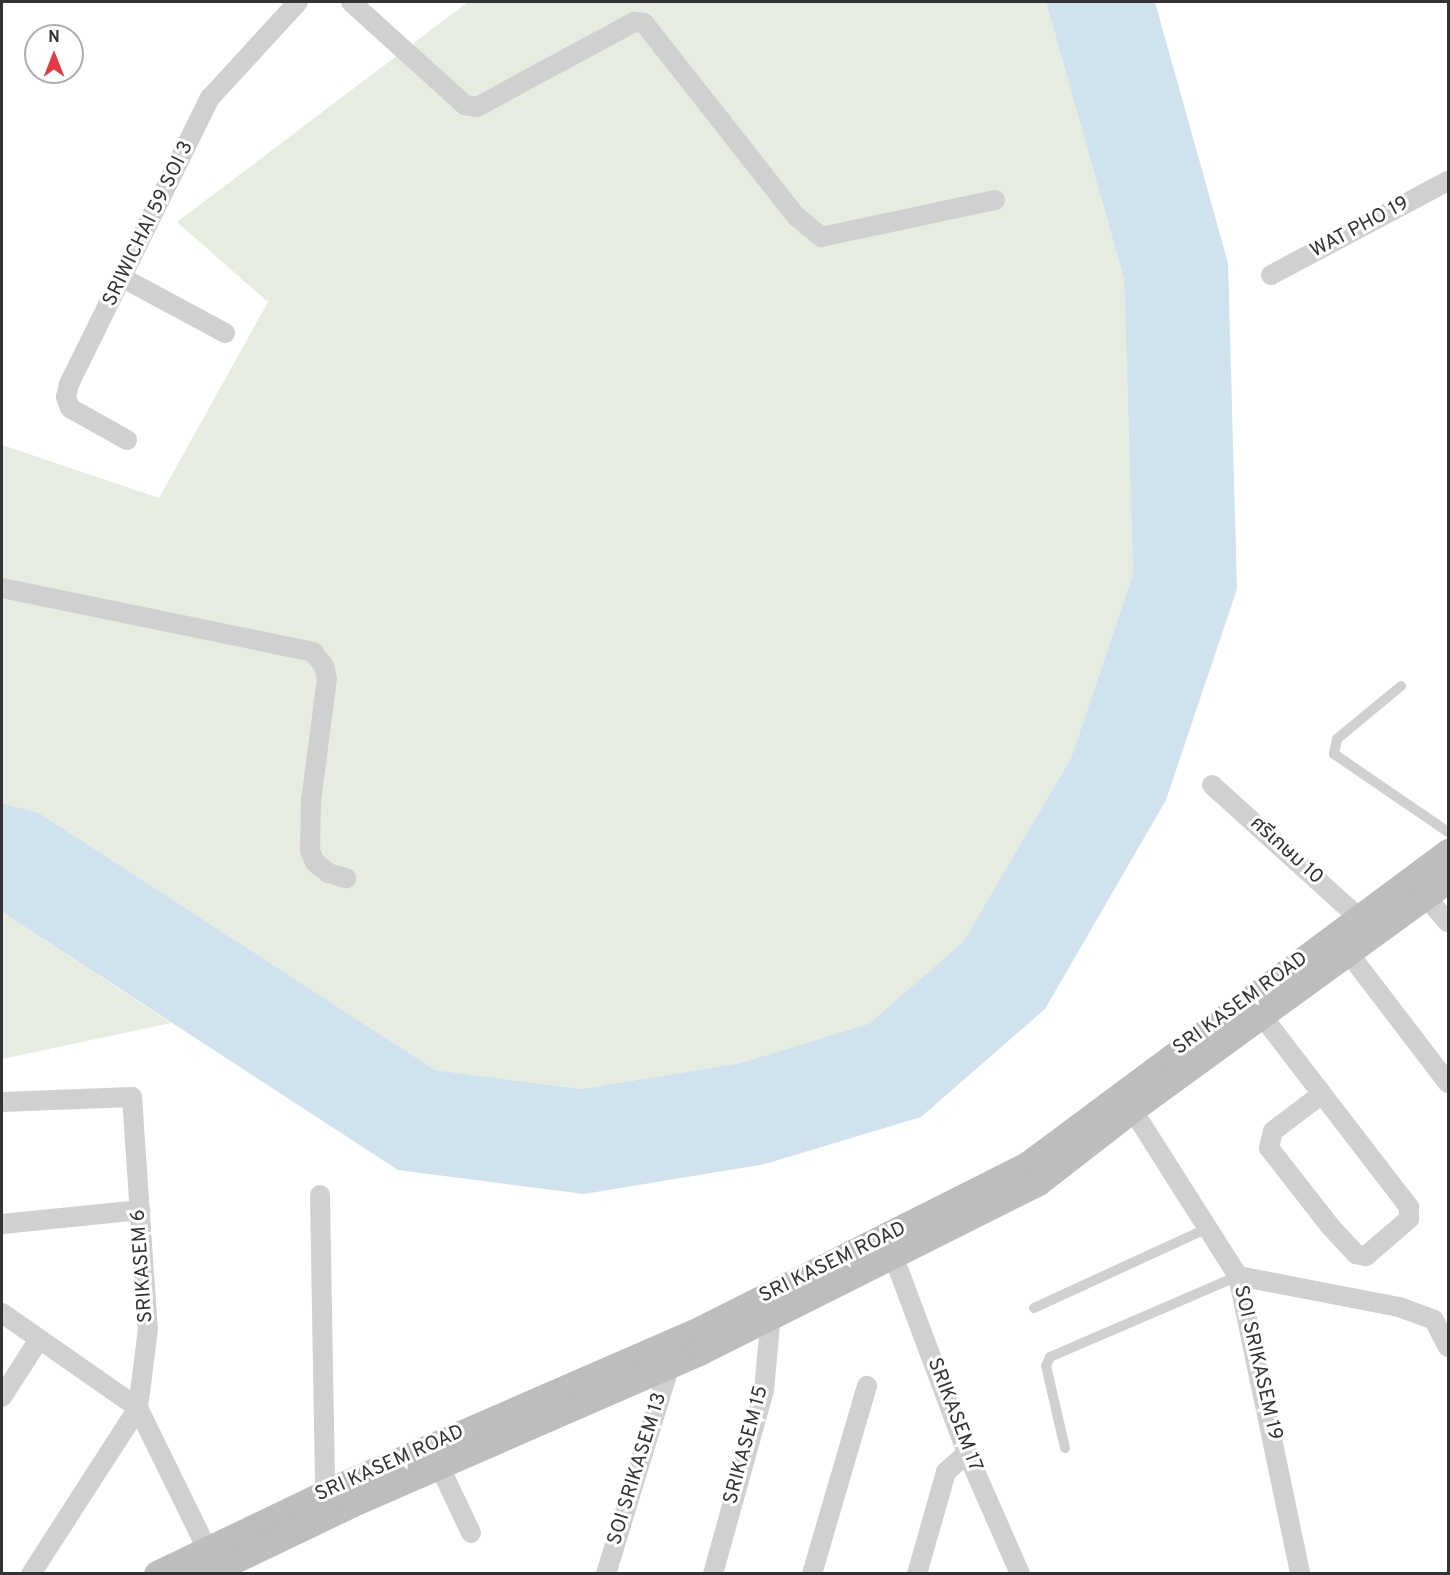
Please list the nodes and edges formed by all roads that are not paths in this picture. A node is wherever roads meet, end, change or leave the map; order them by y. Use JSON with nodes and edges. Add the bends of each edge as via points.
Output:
{"nodes":[{"id":1,"x":298,"y":2,"type":"edge"},
{"id":2,"x":351,"y":2,"type":"edge"},
{"id":3,"x":1449,"y":181,"type":"edge"},
{"id":4,"x":995,"y":200,"type":"dead end"},
{"id":5,"x":1270,"y":275,"type":"dead end"},
{"id":6,"x":123,"y":278,"type":"junction"},
{"id":7,"x":225,"y":333,"type":"dead end"},
{"id":8,"x":127,"y":440,"type":"dead end"},
{"id":9,"x":2,"y":588,"type":"edge"},
{"id":10,"x":1401,"y":686,"type":"dead end"},
{"id":11,"x":1212,"y":785,"type":"dead end"},
{"id":12,"x":1449,"y":832,"type":"edge"},
{"id":13,"x":1449,"y":852,"type":"edge"},
{"id":14,"x":346,"y":878,"type":"dead end"},
{"id":15,"x":1449,"y":879,"type":"edge"},
{"id":16,"x":1425,"y":896,"type":"junction"},
{"id":17,"x":1359,"y":918,"type":"junction"},
{"id":18,"x":1449,"y":922,"type":"edge"},
{"id":19,"x":1347,"y":951,"type":"junction"},
{"id":20,"x":1262,"y":1016,"type":"junction"},
{"id":21,"x":1449,"y":1083,"type":"edge"},
{"id":22,"x":1322,"y":1094,"type":"junction"},
{"id":23,"x":2,"y":1102,"type":"edge"},
{"id":24,"x":1132,"y":1109,"type":"junction"},
{"id":25,"x":1057,"y":1155,"type":"junction"},
{"id":26,"x":320,"y":1195,"type":"dead end"},
{"id":27,"x":140,"y":1210,"type":"junction"},
{"id":28,"x":2,"y":1224,"type":"edge"},
{"id":29,"x":1208,"y":1228,"type":"junction"},
{"id":30,"x":893,"y":1255,"type":"junction"},
{"id":31,"x":1238,"y":1276,"type":"junction"},
{"id":32,"x":1034,"y":1308,"type":"dead end"},
{"id":33,"x":2,"y":1313,"type":"edge"},
{"id":34,"x":771,"y":1316,"type":"junction"},
{"id":35,"x":38,"y":1341,"type":"junction"},
{"id":36,"x":1449,"y":1347,"type":"edge"},
{"id":37,"x":670,"y":1365,"type":"junction"},
{"id":38,"x":867,"y":1386,"type":"dead end"},
{"id":39,"x":2,"y":1397,"type":"edge"},
{"id":40,"x":138,"y":1408,"type":"junction"},
{"id":41,"x":1065,"y":1448,"type":"dead end"},
{"id":42,"x":967,"y":1453,"type":"junction"},
{"id":43,"x":439,"y":1465,"type":"junction"},
{"id":44,"x":325,"y":1493,"type":"junction"},
{"id":45,"x":471,"y":1533,"type":"dead end"},
{"id":46,"x":206,"y":1561,"type":"edge"},
{"id":47,"x":235,"y":1567,"type":"edge"},
{"id":48,"x":31,"y":1574,"type":"edge"},
{"id":49,"x":157,"y":1574,"type":"edge"},
{"id":50,"x":606,"y":1574,"type":"edge"},
{"id":51,"x":713,"y":1574,"type":"edge"},
{"id":52,"x":812,"y":1574,"type":"edge"},
{"id":53,"x":917,"y":1574,"type":"edge"},
{"id":54,"x":1020,"y":1574,"type":"edge"},
{"id":55,"x":1300,"y":1574,"type":"edge"}],
"edges":[{"from":1,"to":6,"type":"street","name":"SRIWICHAI 59 SOI 3","via":[[210,98]]},
{"from":2,"to":4,"type":"street","via":[[465,105],[477,107],[634,22],[644,23],[796,216],[821,237]]},
{"from":3,"to":5,"type":"street","name":"WAT PHO 19"},
{"from":6,"to":7,"type":"street"},
{"from":6,"to":8,"type":"street","name":"SRIWICHAI 59 SOI 3","via":[[66,397],[77,415]]},
{"from":9,"to":14,"type":"street","via":[[313,652],[324,666],[327,679],[311,800],[310,851],[328,873]]},
{"from":10,"to":12,"type":"lane","via":[[1337,740],[1334,754]]},
{"from":11,"to":17,"type":"street","name":"ศรีเกษม 10"},
{"from":13,"to":17,"type":"main road","name":"SRI KASEM ROAD"},
{"from":15,"to":16,"type":"main road","name":"SRI KASEM ROAD"},
{"from":16,"to":18,"type":"street"},
{"from":16,"to":19,"type":"main road","name":"SRI KASEM ROAD"},
{"from":17,"to":25,"type":"main road","name":"SRI KASEM ROAD"},
{"from":19,"to":20,"type":"main road","name":"SRI KASEM ROAD"},
{"from":19,"to":21,"type":"street"},
{"from":20,"to":22,"type":"street"},
{"from":20,"to":24,"type":"main road","name":"SRI KASEM ROAD"},
{"from":22,"to":22,"type":"street","via":[[1273,1131],[1269,1148],[1330,1226],[1356,1254],[1366,1256],[1409,1219],[1409,1207]]},
{"from":23,"to":27,"type":"street","name":"SRIKASEM 6","via":[[132,1097]]},
{"from":24,"to":25,"type":"main road","name":"SRI KASEM ROAD"},
{"from":24,"to":29,"type":"street","name":"SOI SRIKASEM 19"},
{"from":25,"to":30,"type":"main road","name":"SRI KASEM ROAD","via":[[1038,1182]]},
{"from":25,"to":44,"type":"main road","name":"SRI KASEM ROAD","via":[[693,1333]]},
{"from":26,"to":44,"type":"street"},
{"from":27,"to":28,"type":"street"},
{"from":27,"to":40,"type":"street","name":"SRIKASEM 6","via":[[148,1329]]},
{"from":29,"to":31,"type":"street","name":"SOI SRIKASEM 19"},
{"from":29,"to":32,"type":"lane"},
{"from":30,"to":34,"type":"main road","name":"SRI KASEM ROAD"},
{"from":30,"to":42,"type":"street","name":"SRIKASEM 17"},
{"from":31,"to":36,"type":"street","via":[[1400,1307],[1434,1320]]},
{"from":31,"to":41,"type":"lane","via":[[1050,1357],[1046,1366]]},
{"from":31,"to":55,"type":"street","name":"SOI SRIKASEM 19"},
{"from":33,"to":35,"type":"street"},
{"from":34,"to":37,"type":"main road","name":"SRI KASEM ROAD"},
{"from":34,"to":51,"type":"street","name":"SRIKASEM 15","via":[[764,1390]]},
{"from":35,"to":39,"type":"street"},
{"from":35,"to":40,"type":"street"},
{"from":37,"to":43,"type":"main road","name":"SRI KASEM ROAD"},
{"from":37,"to":50,"type":"street","name":"SOI SRIKASEM 13"},
{"from":38,"to":52,"type":"street"},
{"from":40,"to":46,"type":"street"},
{"from":40,"to":48,"type":"street"},
{"from":42,"to":53,"type":"street","via":[[946,1472]]},
{"from":42,"to":54,"type":"street","name":"SRIKASEM 17"},
{"from":43,"to":45,"type":"street"},
{"from":43,"to":47,"type":"main road","name":"SRI KASEM ROAD"},
{"from":44,"to":46,"type":"main road","name":"SRI KASEM ROAD"},
{"from":46,"to":47,"type":"main road","name":"SRI KASEM ROAD"},
{"from":46,"to":49,"type":"main road","name":"SRI KASEM ROAD"}]}
